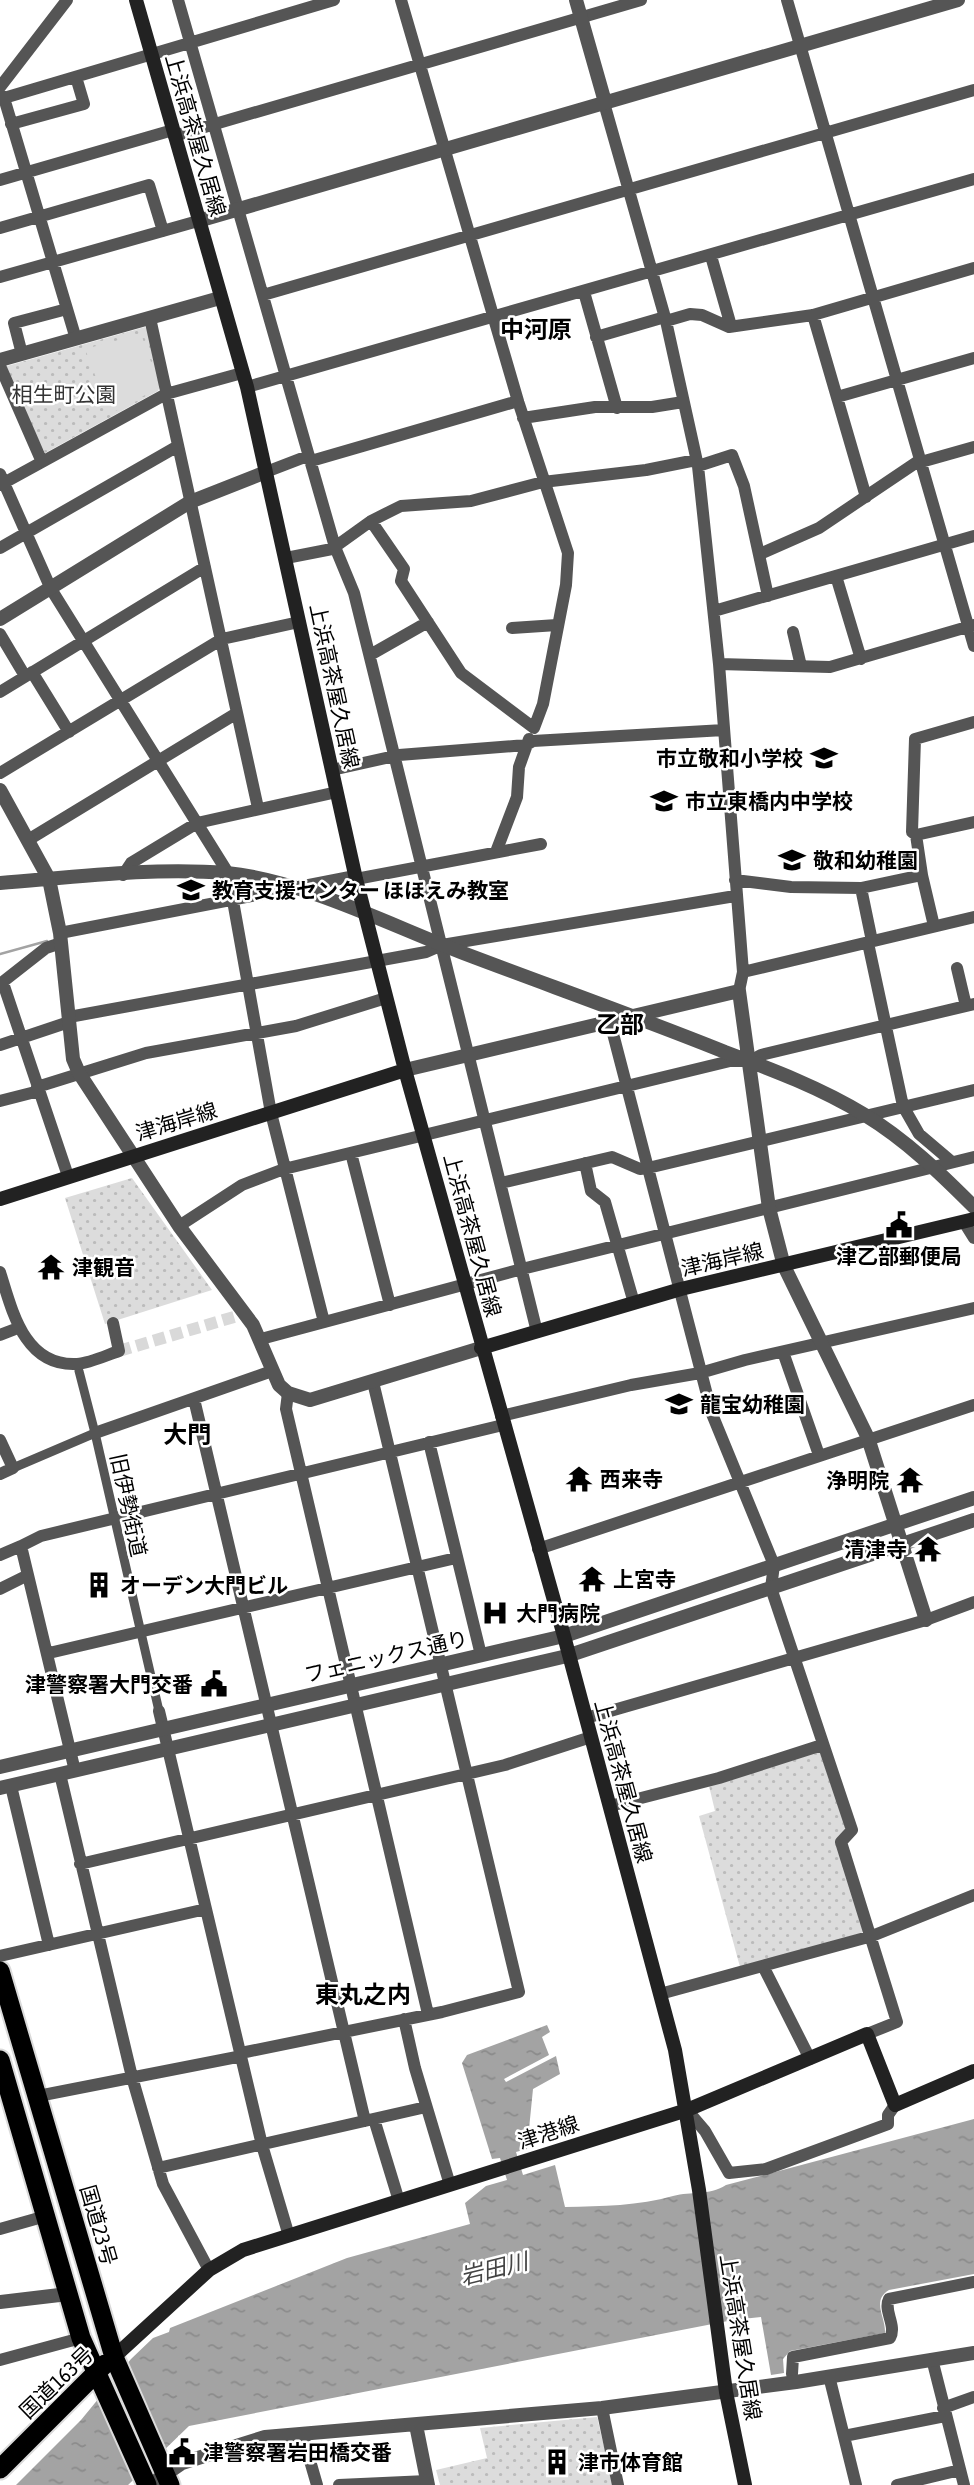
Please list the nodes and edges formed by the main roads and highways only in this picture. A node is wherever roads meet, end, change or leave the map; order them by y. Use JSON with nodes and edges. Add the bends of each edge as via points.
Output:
{"nodes":[{"id":1,"x":136,"y":0,"type":"edge"},
{"id":2,"x":405,"y":1070,"type":"junction"},
{"id":3,"x":0,"y":1199,"type":"edge"},
{"id":4,"x":969,"y":1221,"type":"edge"},
{"id":5,"x":481,"y":1349,"type":"junction"},
{"id":6,"x":0,"y":1971,"type":"edge"},
{"id":7,"x":1,"y":2065,"type":"edge"},
{"id":8,"x":974,"y":2071,"type":"edge"},
{"id":9,"x":687,"y":2110,"type":"junction"},
{"id":10,"x":116,"y":2362,"type":"junction"},
{"id":11,"x":98,"y":2374,"type":"junction"},
{"id":12,"x":2,"y":2464,"type":"edge"},
{"id":13,"x":166,"y":2473,"type":"edge"},
{"id":14,"x":147,"y":2481,"type":"edge"},
{"id":15,"x":745,"y":2485,"type":"edge"}],
"edges":[{"from":1,"to":2,"type":"main road","name":"上浜高茶屋久居線","via":[[245,380],[356,878]]},
{"from":2,"to":3,"type":"main road","name":"津海岸線"},
{"from":2,"to":5,"type":"main road","name":"上浜高茶屋久居線"},
{"from":4,"to":5,"type":"main road","name":"津海岸線","via":[[681,1289]]},
{"from":5,"to":9,"type":"main road","name":"上浜高茶屋久居線","via":[[564,1636]]},
{"from":6,"to":10,"type":"highway","name":"国道23号"},
{"from":7,"to":11,"type":"highway","via":[[82,2339]]},
{"from":8,"to":9,"type":"main road","name":"津港線","via":[[895,2105],[867,2034]]},
{"from":9,"to":10,"type":"main road","name":"津港線","via":[[243,2250],[209,2270]]},
{"from":9,"to":15,"type":"main road","name":"上浜高茶屋久居線","via":[[726,2392]]},
{"from":10,"to":11,"type":"highway","name":"国道163号"},
{"from":10,"to":13,"type":"highway","name":"国道23号"},
{"from":11,"to":12,"type":"highway","name":"国道163号"},
{"from":11,"to":14,"type":"highway"}]}
